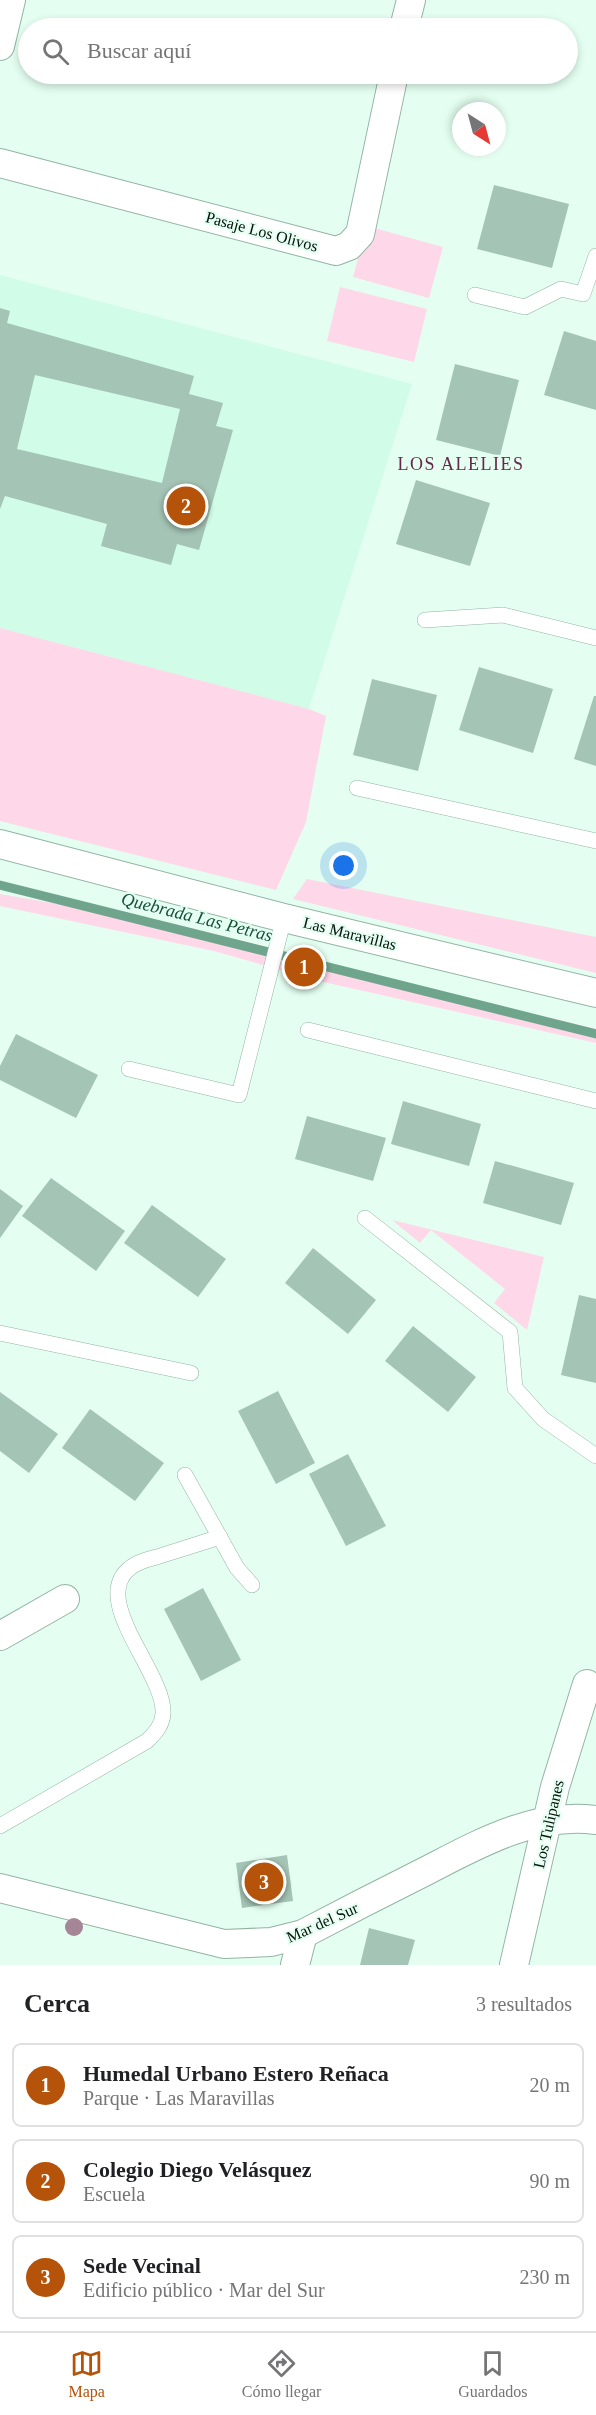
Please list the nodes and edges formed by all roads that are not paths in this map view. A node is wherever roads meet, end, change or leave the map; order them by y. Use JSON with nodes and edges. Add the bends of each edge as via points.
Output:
{"nodes":[{"id":1,"x":8,"y":1,"type":"edge"},
{"id":2,"x":0,"y":46,"type":"edge"},
{"id":3,"x":392,"y":84,"type":"edge"},
{"id":4,"x":0,"y":163,"type":"edge"},
{"id":5,"x":596,"y":256,"type":"edge"},
{"id":6,"x":475,"y":295,"type":"dead end"},
{"id":7,"x":425,"y":620,"type":"dead end"},
{"id":8,"x":596,"y":638,"type":"edge"},
{"id":9,"x":357,"y":788,"type":"dead end"},
{"id":10,"x":596,"y":841,"type":"edge"},
{"id":11,"x":0,"y":844,"type":"edge"},
{"id":12,"x":284,"y":918,"type":"junction"},
{"id":13,"x":596,"y":993,"type":"edge"},
{"id":14,"x":308,"y":1030,"type":"dead end"},
{"id":15,"x":129,"y":1069,"type":"dead end"},
{"id":16,"x":596,"y":1101,"type":"edge"},
{"id":17,"x":365,"y":1218,"type":"dead end"},
{"id":18,"x":0,"y":1333,"type":"edge"},
{"id":19,"x":191,"y":1373,"type":"dead end"},
{"id":20,"x":596,"y":1456,"type":"edge"},
{"id":21,"x":185,"y":1475,"type":"dead end"},
{"id":22,"x":220,"y":1537,"type":"junction"},
{"id":23,"x":252,"y":1585,"type":"dead end"},
{"id":24,"x":64,"y":1599,"type":"dead end"},
{"id":25,"x":0,"y":1636,"type":"edge"},
{"id":26,"x":587,"y":1684,"type":"dead end"},
{"id":27,"x":595,"y":1817,"type":"edge"},
{"id":28,"x":548,"y":1821,"type":"junction"},
{"id":29,"x":0,"y":1826,"type":"edge"},
{"id":30,"x":0,"y":1888,"type":"edge"},
{"id":31,"x":303,"y":1934,"type":"junction"},
{"id":32,"x":296,"y":1965,"type":"edge"},
{"id":33,"x":514,"y":1965,"type":"edge"}],
"edges":[{"from":1,"to":2,"type":"street"},
{"from":3,"to":4,"type":"street","name":"Pasaje Los Olivos","via":[[360,234],[349,246],[336,251]]},
{"from":5,"to":6,"type":"lane","via":[[583,294],[561,289],[525,307]]},
{"from":7,"to":8,"type":"lane","via":[[503,615]]},
{"from":9,"to":10,"type":"lane"},
{"from":11,"to":12,"type":"street","name":"Las Maravillas"},
{"from":12,"to":13,"type":"street","name":"Las Maravillas"},
{"from":12,"to":15,"type":"lane","via":[[239,1095]]},
{"from":14,"to":16,"type":"lane"},
{"from":17,"to":20,"type":"lane","via":[[510,1332],[515,1388],[543,1419]]},
{"from":18,"to":19,"type":"lane"},
{"from":21,"to":22,"type":"lane"},
{"from":22,"to":23,"type":"lane","via":[[237,1568]]},
{"from":22,"to":29,"type":"lane","via":[[136,1564],[122,1576],[116,1591],[120,1610],[161,1697],[163,1713],[159,1728],[147,1741]]},
{"from":24,"to":25,"type":"street"},
{"from":26,"to":28,"type":"street","name":"Los Tulipanes"},
{"from":27,"to":28,"type":"street","name":"Mar del Sur"},
{"from":28,"to":31,"type":"street","name":"Mar del Sur","via":[[502,1833]]},
{"from":28,"to":33,"type":"street","name":"Los Tulipanes"},
{"from":30,"to":31,"type":"street","name":"Mar del Sur","via":[[224,1944],[271,1942]]},
{"from":31,"to":32,"type":"street"}]}
